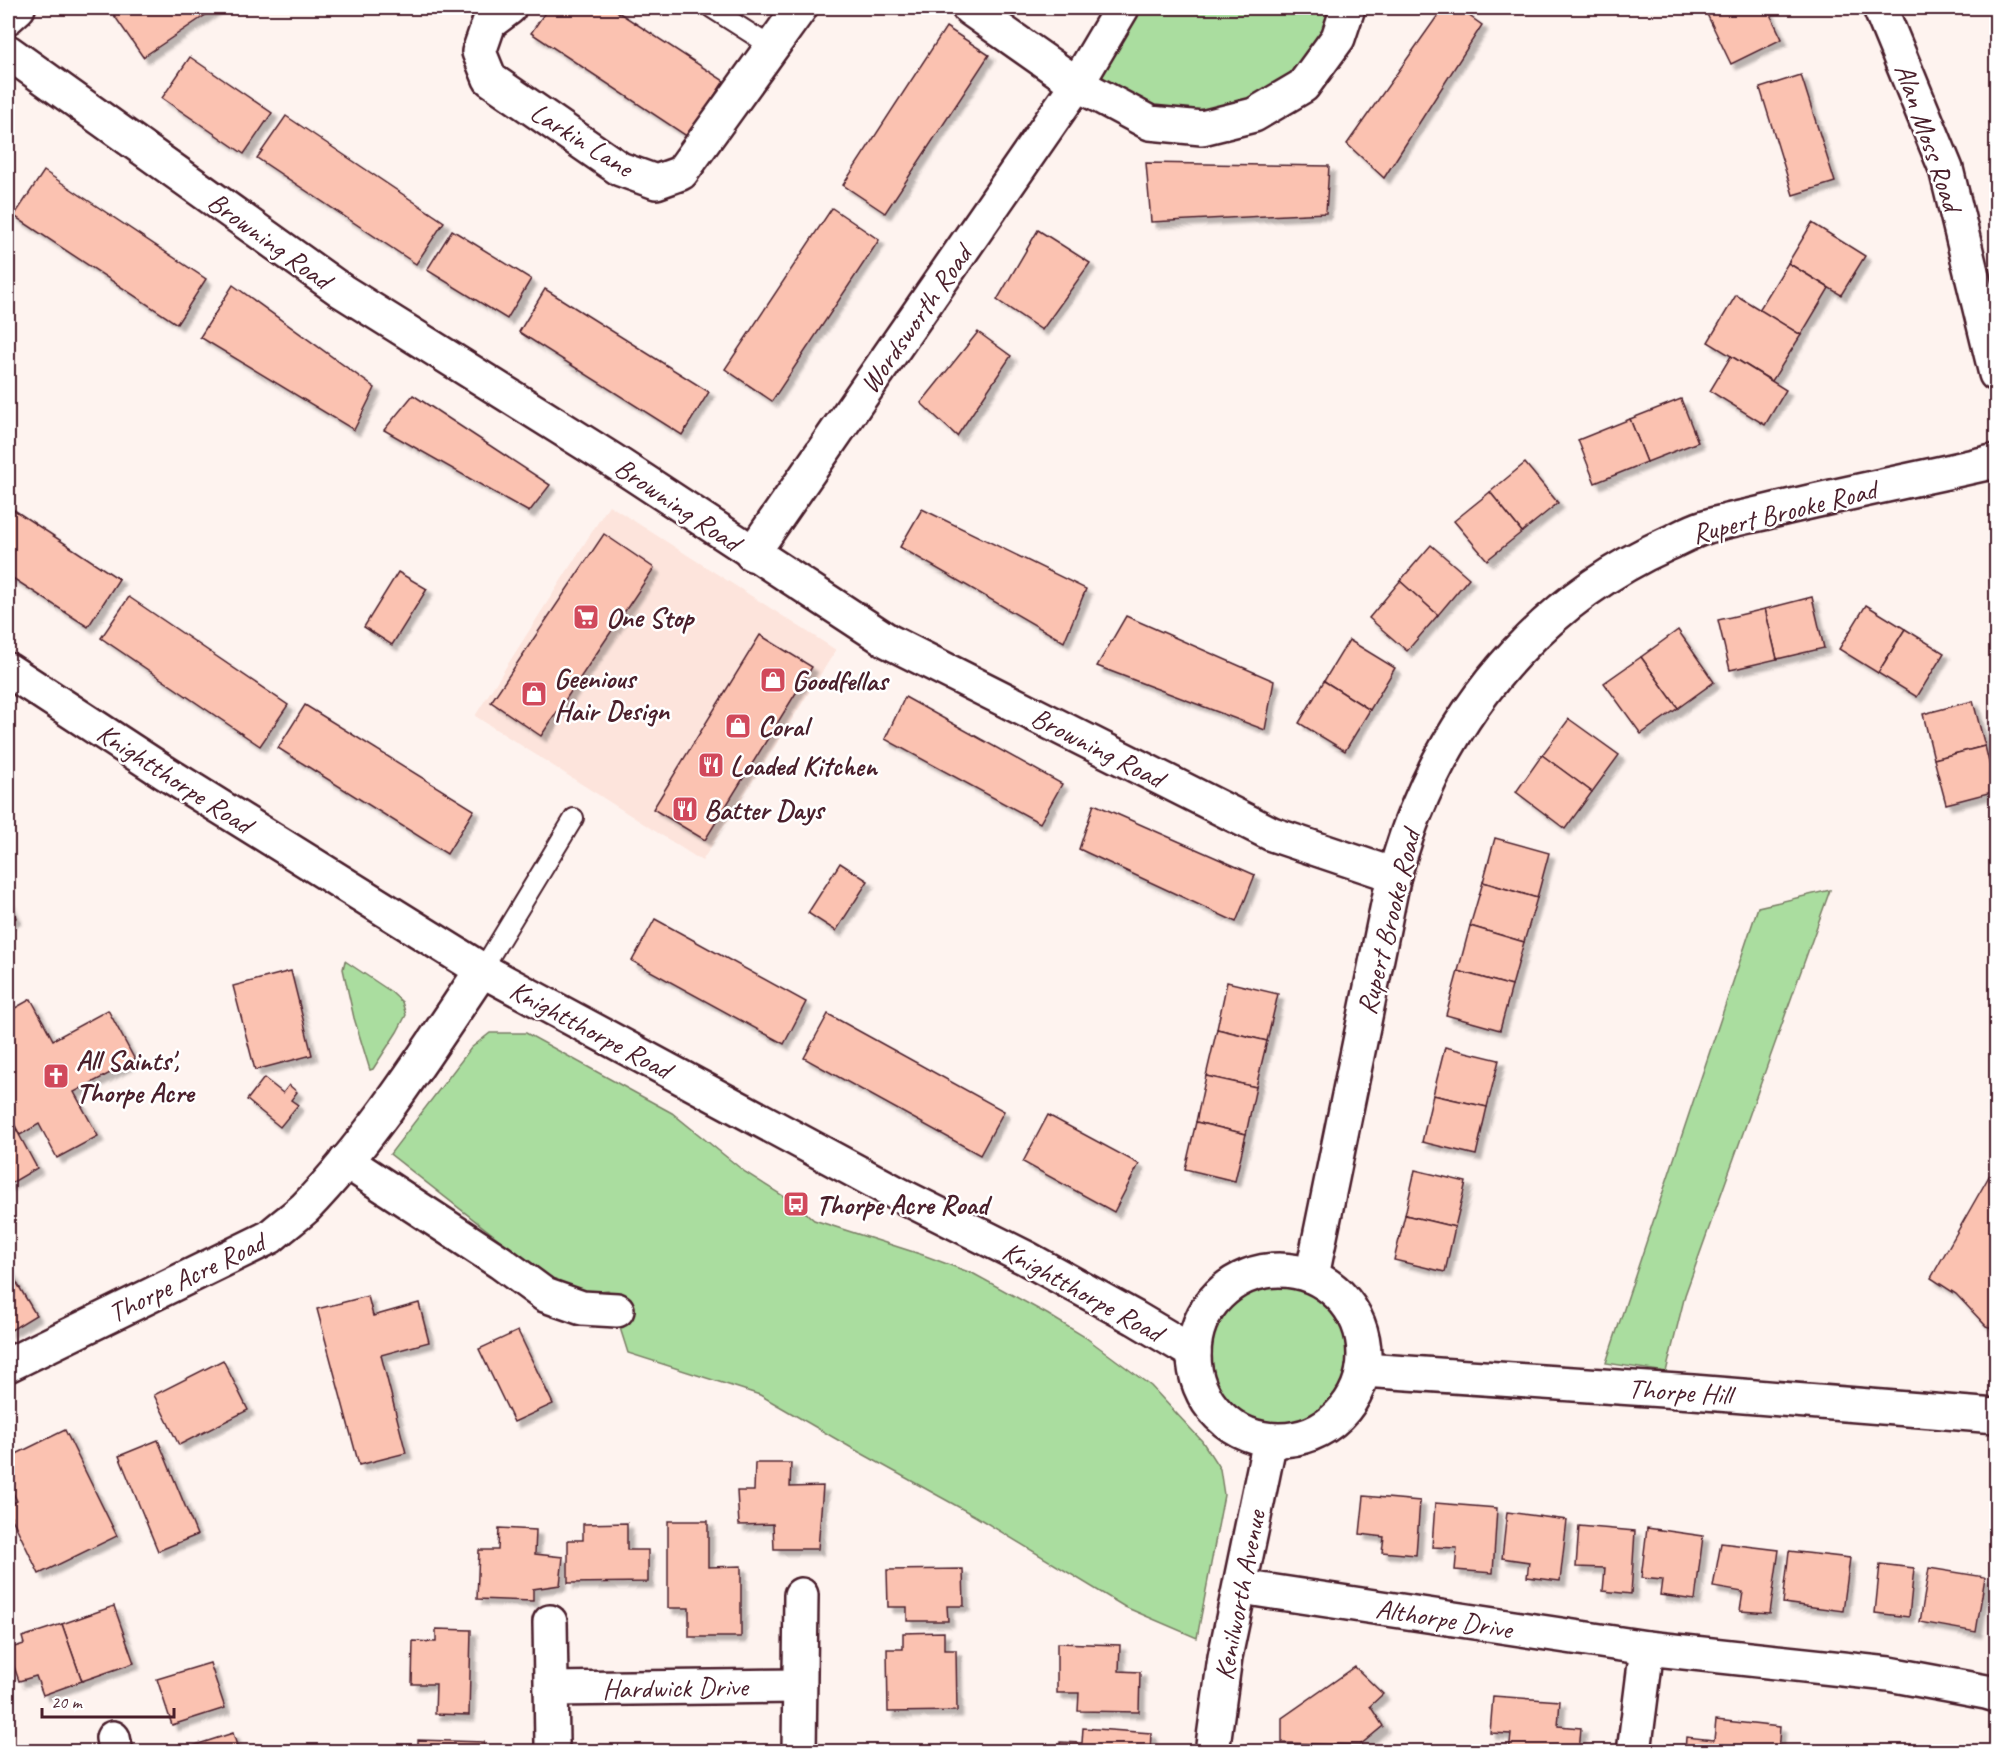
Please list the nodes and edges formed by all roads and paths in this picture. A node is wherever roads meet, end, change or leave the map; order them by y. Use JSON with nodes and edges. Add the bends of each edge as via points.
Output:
{"nodes":[{"id":1,"x":18,"y":8,"type":"edge"},
{"id":2,"x":509,"y":8,"type":"edge"},
{"id":3,"x":711,"y":8,"type":"edge"},
{"id":4,"x":800,"y":8,"type":"edge"},
{"id":5,"x":969,"y":8,"type":"edge"},
{"id":6,"x":1122,"y":8,"type":"edge"},
{"id":7,"x":1348,"y":8,"type":"edge"},
{"id":8,"x":1881,"y":8,"type":"edge"},
{"id":9,"x":8,"y":18,"type":"edge"},
{"id":10,"x":772,"y":47,"type":"junction"},
{"id":11,"x":8,"y":52,"type":"edge"},
{"id":12,"x":1077,"y":84,"type":"junction"},
{"id":13,"x":1996,"y":374,"type":"edge"},
{"id":14,"x":1996,"y":461,"type":"edge"},
{"id":15,"x":753,"y":554,"type":"junction"},
{"id":16,"x":8,"y":670,"type":"edge"},
{"id":17,"x":574,"y":818,"type":"dead end"},
{"id":18,"x":1394,"y":875,"type":"junction"},
{"id":19,"x":482,"y":970,"type":"junction"},
{"id":20,"x":346,"y":1161,"type":"junction"},
{"id":21,"x":1312,"y":1276,"type":"junction"},
{"id":22,"x":617,"y":1310,"type":"dead end"},
{"id":23,"x":1194,"y":1353,"type":"junction"},
{"id":24,"x":8,"y":1365,"type":"edge"},
{"id":25,"x":1364,"y":1370,"type":"junction"},
{"id":26,"x":1996,"y":1416,"type":"edge"},
{"id":27,"x":1270,"y":1440,"type":"junction"},
{"id":28,"x":1241,"y":1587,"type":"junction"},
{"id":29,"x":801,"y":1595,"type":"dead end"},
{"id":30,"x":550,"y":1622,"type":"dead end"},
{"id":31,"x":1647,"y":1648,"type":"junction"},
{"id":32,"x":799,"y":1686,"type":"junction"},
{"id":33,"x":551,"y":1689,"type":"junction"},
{"id":34,"x":1996,"y":1695,"type":"edge"},
{"id":35,"x":552,"y":1743,"type":"dead end"},
{"id":36,"x":799,"y":1752,"type":"edge"},
{"id":37,"x":1212,"y":1752,"type":"edge"},
{"id":38,"x":1634,"y":1752,"type":"edge"}],
"edges":[{"from":1,"to":9,"type":"street"},
{"from":2,"to":10,"type":"street","name":"Larkin Lane","via":[[489,23],[478,52],[490,80],[620,169],[656,182],[681,173]]},
{"from":3,"to":10,"type":"lane"},
{"from":4,"to":10,"type":"street","name":"Larkin Lane"},
{"from":5,"to":12,"type":"street"},
{"from":6,"to":12,"type":"street","name":"Wordsworth Road"},
{"from":7,"to":12,"type":"street","via":[[1338,38],[1303,86],[1254,116],[1202,128],[1150,123]]},
{"from":8,"to":13,"type":"street","name":"Alan Moss Road","via":[[1946,169]]},
{"from":11,"to":15,"type":"street","name":"Browning Road","via":[[342,291],[612,460]]},
{"from":12,"to":15,"type":"street","name":"Wordsworth Road"},
{"from":14,"to":18,"type":"street","name":"Rupert Brooke Road","via":[[1704,527],[1620,567],[1575,597],[1498,672],[1465,717],[1416,811]]},
{"from":15,"to":18,"type":"street","name":"Browning Road","via":[[888,641],[1272,834]]},
{"from":16,"to":19,"type":"street","name":"Knightthorpe Road"},
{"from":17,"to":19,"type":"lane"},
{"from":18,"to":21,"type":"street","name":"Rupert Brooke Road"},
{"from":19,"to":20,"type":"street","name":"Thorpe Acre Road","via":[[416,1068]]},
{"from":19,"to":23,"type":"street","name":"Knightthorpe Road","via":[[888,1189],[1026,1258]]},
{"from":20,"to":22,"type":"street","via":[[545,1295],[582,1308]]},
{"from":20,"to":24,"type":"street","name":"Thorpe Acre Road","via":[[304,1209],[270,1237]]},
{"from":21,"to":23,"type":"street","via":[[1278,1270],[1246,1276],[1233,1284],[1219,1295],[1201,1322]]},
{"from":21,"to":25,"type":"street","via":[[1337,1292],[1353,1312],[1363,1339]]},
{"from":23,"to":27,"type":"street","via":[[1198,1380],[1212,1407],[1228,1423]]},
{"from":25,"to":26,"type":"street","name":"Thorpe Hill"},
{"from":25,"to":27,"type":"street","via":[[1346,1409],[1334,1420],[1318,1431],[1293,1439]]},
{"from":27,"to":28,"type":"street","name":"Kenilworth Avenue"},
{"from":28,"to":31,"type":"street","name":"Althorpe Drive"},
{"from":28,"to":37,"type":"street","name":"Kenilworth Avenue","via":[[1225,1657]]},
{"from":29,"to":32,"type":"street"},
{"from":30,"to":33,"type":"street"},
{"from":31,"to":34,"type":"street","name":"Althorpe Drive","via":[[1889,1674]]},
{"from":31,"to":38,"type":"street"},
{"from":32,"to":33,"type":"street","name":"Hardwick Drive"},
{"from":32,"to":36,"type":"street"},
{"from":33,"to":35,"type":"street"}]}
